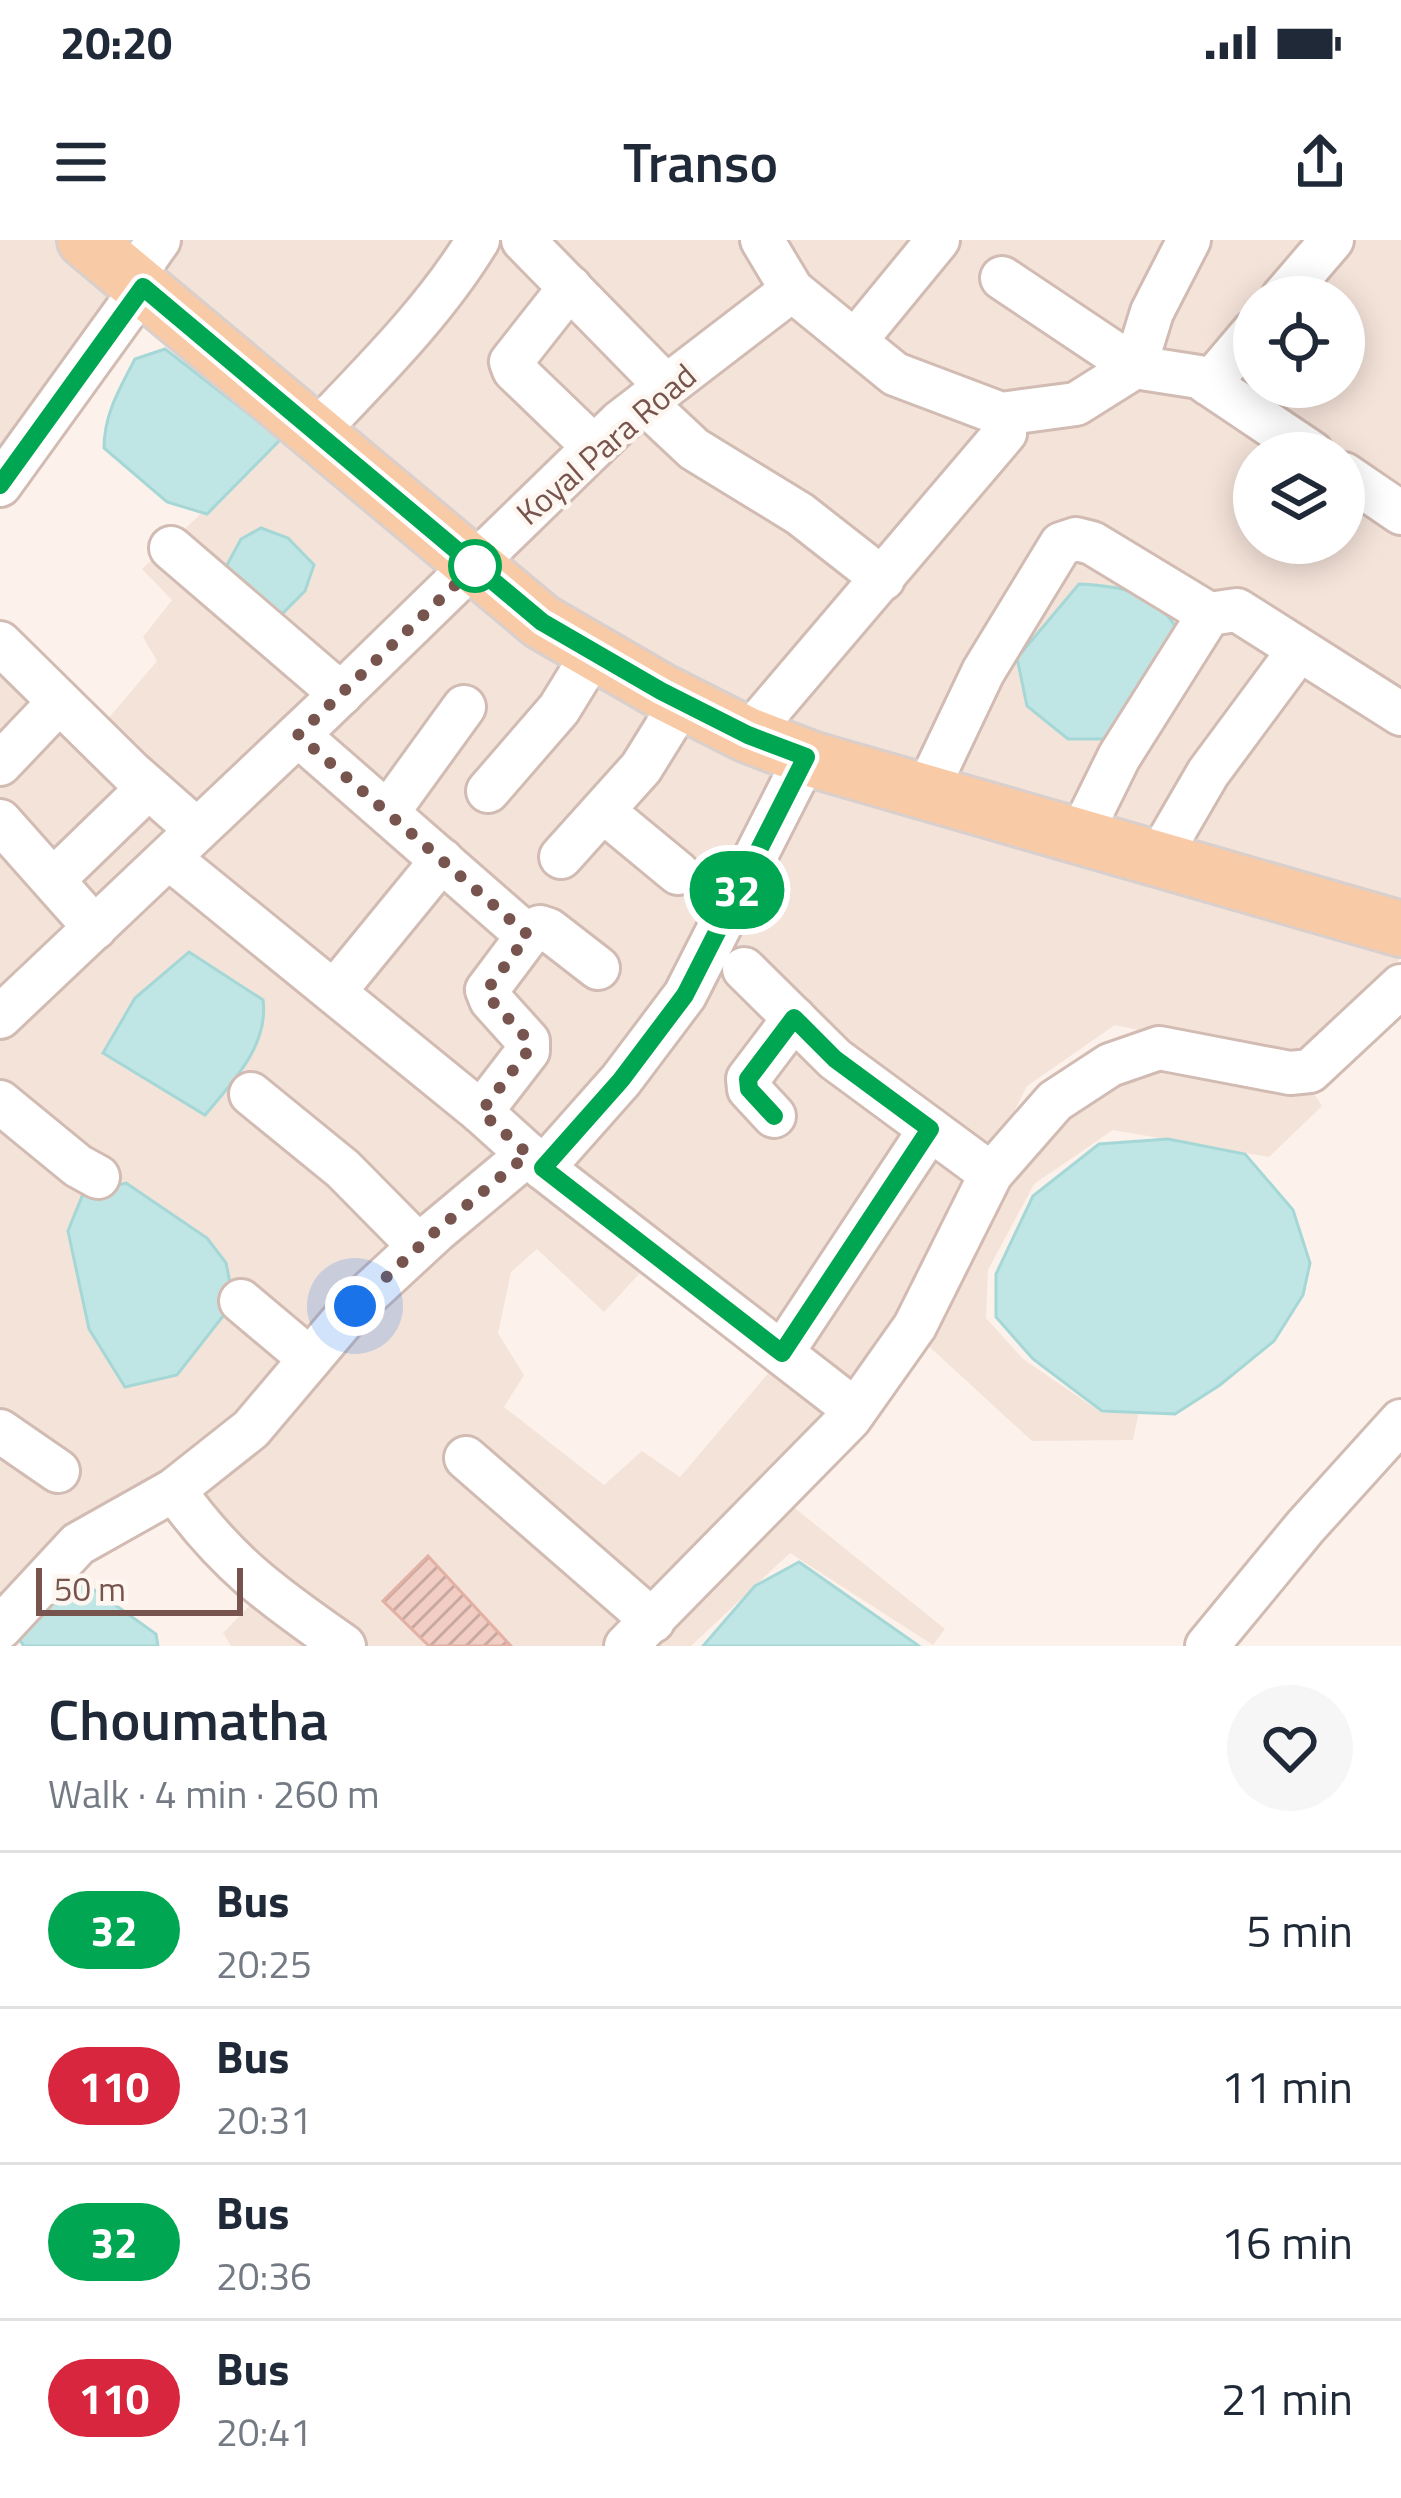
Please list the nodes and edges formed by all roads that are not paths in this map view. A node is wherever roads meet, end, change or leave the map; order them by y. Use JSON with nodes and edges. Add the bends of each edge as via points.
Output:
{"nodes":[{"id":1,"x":85,"y":240,"type":"edge"},
{"id":2,"x":478,"y":240,"type":"edge"},
{"id":3,"x":524,"y":240,"type":"edge"},
{"id":4,"x":763,"y":240,"type":"edge"},
{"id":5,"x":938,"y":240,"type":"edge"},
{"id":6,"x":1189,"y":240,"type":"edge"},
{"id":7,"x":1332,"y":240,"type":"edge"},
{"id":8,"x":145,"y":269,"type":"edge"},
{"id":9,"x":1301,"y":276,"type":"edge"},
{"id":10,"x":1002,"y":278,"type":"dead end"},
{"id":11,"x":570,"y":287,"type":"junction"},
{"id":12,"x":792,"y":290,"type":"junction"},
{"id":13,"x":855,"y":341,"type":"junction"},
{"id":14,"x":1233,"y":356,"type":"edge"},
{"id":15,"x":1135,"y":367,"type":"junction"},
{"id":16,"x":1209,"y":384,"type":"junction"},
{"id":17,"x":656,"y":394,"type":"junction"},
{"id":18,"x":1001,"y":414,"type":"junction"},
{"id":19,"x":316,"y":432,"type":"junction"},
{"id":20,"x":1281,"y":432,"type":"edge"},
{"id":21,"x":594,"y":447,"type":"junction"},
{"id":22,"x":1,"y":483,"type":"edge"},
{"id":23,"x":1365,"y":488,"type":"edge"},
{"id":24,"x":1401,"y":513,"type":"edge"},
{"id":25,"x":171,"y":548,"type":"dead end"},
{"id":26,"x":473,"y":565,"type":"junction"},
{"id":27,"x":883,"y":579,"type":"junction"},
{"id":28,"x":1209,"y":614,"type":"junction"},
{"id":29,"x":0,"y":643,"type":"edge"},
{"id":30,"x":1299,"y":650,"type":"junction"},
{"id":31,"x":594,"y":652,"type":"junction"},
{"id":32,"x":341,"y":694,"type":"junction"},
{"id":33,"x":59,"y":702,"type":"junction"},
{"id":34,"x":682,"y":702,"type":"junction"},
{"id":35,"x":464,"y":707,"type":"dead end"},
{"id":36,"x":1401,"y":714,"type":"edge"},
{"id":37,"x":298,"y":735,"type":"junction"},
{"id":38,"x":748,"y":735,"type":"junction"},
{"id":39,"x":806,"y":757,"type":"junction"},
{"id":40,"x":0,"y":764,"type":"edge"},
{"id":41,"x":148,"y":788,"type":"junction"},
{"id":42,"x":488,"y":791,"type":"dead end"},
{"id":43,"x":926,"y":792,"type":"junction"},
{"id":44,"x":603,"y":811,"type":"junction"},
{"id":45,"x":388,"y":812,"type":"junction"},
{"id":46,"x":0,"y":821,"type":"edge"},
{"id":47,"x":1081,"y":836,"type":"junction"},
{"id":48,"x":183,"y":844,"type":"junction"},
{"id":49,"x":561,"y":857,"type":"dead end"},
{"id":50,"x":1158,"y":859,"type":"junction"},
{"id":51,"x":442,"y":860,"type":"junction"},
{"id":52,"x":678,"y":873,"type":"dead end"},
{"id":53,"x":53,"y":880,"type":"junction"},
{"id":54,"x":1392,"y":915,"type":"edge"},
{"id":55,"x":95,"y":928,"type":"junction"},
{"id":56,"x":528,"y":935,"type":"junction"},
{"id":57,"x":598,"y":968,"type":"dead end"},
{"id":58,"x":744,"y":969,"type":"dead end"},
{"id":59,"x":1401,"y":986,"type":"edge"},
{"id":60,"x":334,"y":992,"type":"junction"},
{"id":61,"x":0,"y":1016,"type":"edge"},
{"id":62,"x":794,"y":1018,"type":"junction"},
{"id":63,"x":251,"y":1094,"type":"dead end"},
{"id":64,"x":0,"y":1102,"type":"edge"},
{"id":65,"x":481,"y":1112,"type":"junction"},
{"id":66,"x":774,"y":1116,"type":"dead end"},
{"id":67,"x":930,"y":1129,"type":"junction"},
{"id":68,"x":536,"y":1161,"type":"junction"},
{"id":69,"x":991,"y":1174,"type":"junction"},
{"id":70,"x":98,"y":1177,"type":"dead end"},
{"id":71,"x":419,"y":1246,"type":"junction"},
{"id":72,"x":242,"y":1301,"type":"dead end"},
{"id":73,"x":782,"y":1353,"type":"junction"},
{"id":74,"x":310,"y":1359,"type":"junction"},
{"id":75,"x":855,"y":1410,"type":"junction"},
{"id":76,"x":1401,"y":1421,"type":"edge"},
{"id":77,"x":0,"y":1431,"type":"edge"},
{"id":78,"x":466,"y":1458,"type":"dead end"},
{"id":79,"x":58,"y":1471,"type":"dead end"},
{"id":80,"x":174,"y":1490,"type":"junction"},
{"id":81,"x":0,"y":1628,"type":"edge"},
{"id":82,"x":639,"y":1638,"type":"edge"},
{"id":83,"x":344,"y":1646,"type":"edge"},
{"id":84,"x":1207,"y":1646,"type":"edge"}],
"edges":[{"from":1,"to":8,"type":"main road"},
{"from":2,"to":19,"type":"street","via":[[421,317]]},
{"from":3,"to":11,"type":"street"},
{"from":4,"to":12,"type":"street"},
{"from":5,"to":13,"type":"street"},
{"from":6,"to":15,"type":"street"},
{"from":7,"to":9,"type":"street"},
{"from":8,"to":19,"type":"main road"},
{"from":8,"to":22,"type":"street"},
{"from":10,"to":15,"type":"street"},
{"from":11,"to":17,"type":"street"},
{"from":11,"to":21,"type":"street","via":[[511,362]]},
{"from":12,"to":13,"type":"street"},
{"from":12,"to":17,"type":"street","name":"Koyal Para Road"},
{"from":13,"to":18,"type":"street","via":[[896,374]]},
{"from":14,"to":16,"type":"street"},
{"from":15,"to":16,"type":"street"},
{"from":15,"to":18,"type":"street","via":[[1076,404]]},
{"from":16,"to":20,"type":"street"},
{"from":17,"to":21,"type":"street","name":"Koyal Para Road"},
{"from":17,"to":27,"type":"street","via":[[694,449],[800,514]]},
{"from":18,"to":27,"type":"street","via":[[1005,433]]},
{"from":19,"to":26,"type":"main road"},
{"from":21,"to":26,"type":"street","name":"Koyal Para Road"},
{"from":23,"to":24,"type":"street"},
{"from":25,"to":32,"type":"street"},
{"from":26,"to":31,"type":"main road"},
{"from":26,"to":32,"type":"street","name":"Koyal Para Road"},
{"from":27,"to":38,"type":"street"},
{"from":28,"to":30,"type":"street","via":[[1238,610]]},
{"from":28,"to":43,"type":"street","via":[[1092,543],[1061,544],[983,672]]},
{"from":28,"to":47,"type":"street","via":[[1119,757]]},
{"from":29,"to":33,"type":"street"},
{"from":30,"to":36,"type":"street"},
{"from":30,"to":50,"type":"street","via":[[1208,773]]},
{"from":31,"to":34,"type":"main road"},
{"from":31,"to":42,"type":"street","via":[[559,709]]},
{"from":32,"to":37,"type":"street","name":"Koyal Para Road"},
{"from":33,"to":40,"type":"street"},
{"from":33,"to":41,"type":"street"},
{"from":34,"to":38,"type":"main road"},
{"from":34,"to":44,"type":"street"},
{"from":35,"to":45,"type":"street"},
{"from":37,"to":45,"type":"street"},
{"from":37,"to":48,"type":"street","name":"Koyal Para Road"},
{"from":38,"to":39,"type":"main road"},
{"from":39,"to":43,"type":"main road"},
{"from":39,"to":68,"type":"street","via":[[685,995],[621,1080]]},
{"from":41,"to":48,"type":"street"},
{"from":41,"to":53,"type":"street"},
{"from":43,"to":47,"type":"main road"},
{"from":44,"to":49,"type":"street"},
{"from":44,"to":52,"type":"street"},
{"from":45,"to":51,"type":"street"},
{"from":46,"to":53,"type":"street"},
{"from":47,"to":50,"type":"main road"},
{"from":48,"to":55,"type":"street","name":"Koyal Para Road"},
{"from":48,"to":60,"type":"street"},
{"from":50,"to":54,"type":"main road"},
{"from":51,"to":56,"type":"street"},
{"from":51,"to":60,"type":"street"},
{"from":53,"to":55,"type":"street"},
{"from":55,"to":61,"type":"street","name":"Koyal Para Road"},
{"from":56,"to":57,"type":"street","via":[[549,930]]},
{"from":56,"to":65,"type":"street","via":[[487,990],[529,1041],[527,1052]]},
{"from":58,"to":62,"type":"street"},
{"from":59,"to":69,"type":"street","via":[[1310,1071],[1159,1048],[1126,1057],[1055,1101]]},
{"from":60,"to":65,"type":"street"},
{"from":62,"to":66,"type":"street","via":[[748,1079]]},
{"from":62,"to":67,"type":"street"},
{"from":63,"to":71,"type":"street","via":[[343,1169]]},
{"from":64,"to":70,"type":"street"},
{"from":65,"to":68,"type":"street"},
{"from":67,"to":69,"type":"street"},
{"from":67,"to":73,"type":"street"},
{"from":68,"to":71,"type":"street"},
{"from":68,"to":73,"type":"street"},
{"from":69,"to":75,"type":"street","via":[[915,1326]]},
{"from":71,"to":74,"type":"street"},
{"from":72,"to":74,"type":"street"},
{"from":73,"to":75,"type":"street"},
{"from":74,"to":80,"type":"street","via":[[251,1429]]},
{"from":75,"to":82,"type":"street"},
{"from":76,"to":84,"type":"street"},
{"from":77,"to":79,"type":"street"},
{"from":78,"to":82,"type":"street"},
{"from":80,"to":81,"type":"street","via":[[78,1544]]},
{"from":80,"to":83,"type":"street","via":[[257,1585]]}]}
